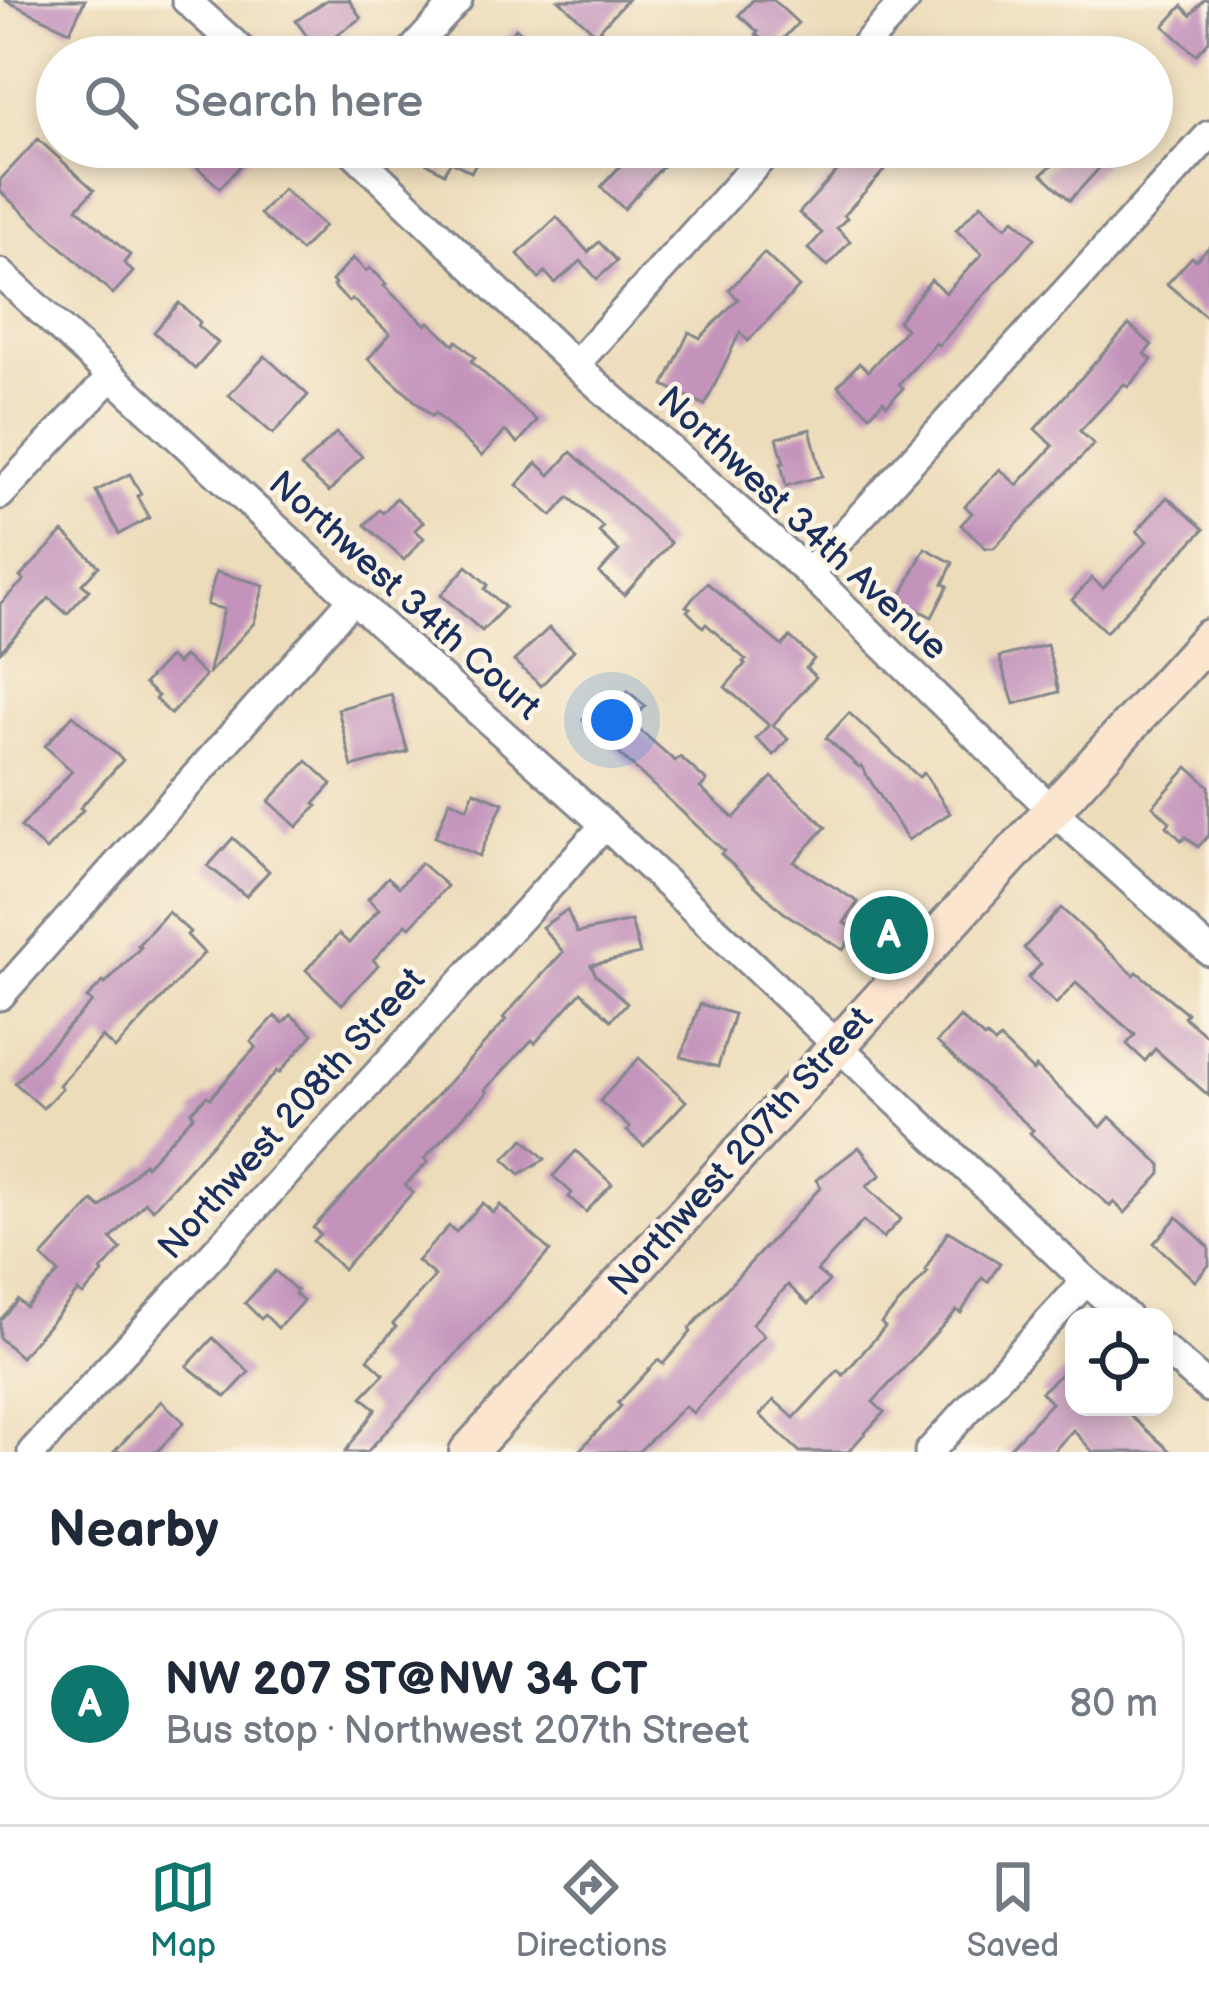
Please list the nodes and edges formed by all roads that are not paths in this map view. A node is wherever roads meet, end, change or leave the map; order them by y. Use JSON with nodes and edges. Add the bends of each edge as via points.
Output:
{"nodes":[{"id":1,"x":186,"y":0,"type":"edge"},
{"id":2,"x":458,"y":0,"type":"edge"},
{"id":3,"x":906,"y":0,"type":"edge"},
{"id":4,"x":226,"y":36,"type":"edge"},
{"id":5,"x":425,"y":36,"type":"edge"},
{"id":6,"x":873,"y":36,"type":"edge"},
{"id":7,"x":1209,"y":135,"type":"edge"},
{"id":8,"x":370,"y":168,"type":"edge"},
{"id":9,"x":753,"y":168,"type":"edge"},
{"id":10,"x":0,"y":273,"type":"edge"},
{"id":11,"x":575,"y":365,"type":"junction"},
{"id":12,"x":111,"y":377,"type":"junction"},
{"id":13,"x":0,"y":495,"type":"edge"},
{"id":14,"x":809,"y":573,"type":"junction"},
{"id":15,"x":352,"y":599,"type":"junction"},
{"id":16,"x":1209,"y":638,"type":"edge"},
{"id":17,"x":1052,"y":810,"type":"junction"},
{"id":18,"x":605,"y":825,"type":"junction"},
{"id":19,"x":1209,"y":951,"type":"edge"},
{"id":20,"x":0,"y":996,"type":"edge"},
{"id":21,"x":838,"y":1046,"type":"junction"},
{"id":22,"x":1085,"y":1281,"type":"junction"},
{"id":23,"x":1116,"y":1308,"type":"edge"},
{"id":24,"x":1173,"y":1357,"type":"edge"},
{"id":25,"x":1209,"y":1388,"type":"edge"},
{"id":26,"x":32,"y":1452,"type":"edge"},
{"id":27,"x":468,"y":1452,"type":"edge"},
{"id":28,"x":929,"y":1452,"type":"edge"}],
"edges":[{"from":1,"to":4,"type":"street"},
{"from":2,"to":5,"type":"street"},
{"from":3,"to":6,"type":"street"},
{"from":7,"to":14,"type":"street"},
{"from":8,"to":11,"type":"street","name":"Northwest 34th Avenue"},
{"from":9,"to":11,"type":"street"},
{"from":10,"to":12,"type":"street","name":"Northwest 34th Court"},
{"from":11,"to":14,"type":"street","name":"Northwest 34th Avenue"},
{"from":12,"to":13,"type":"street"},
{"from":12,"to":15,"type":"street","name":"Northwest 34th Court"},
{"from":14,"to":17,"type":"street","name":"Northwest 34th Avenue"},
{"from":15,"to":18,"type":"street","name":"Northwest 34th Court"},
{"from":15,"to":20,"type":"street"},
{"from":16,"to":17,"type":"street","name":"Northwest 207th Street"},
{"from":17,"to":19,"type":"street","name":"Northwest 34th Avenue"},
{"from":17,"to":21,"type":"street","name":"Northwest 207th Street"},
{"from":18,"to":21,"type":"street","name":"Northwest 34th Court"},
{"from":18,"to":26,"type":"street","name":"Northwest 208th Street"},
{"from":21,"to":22,"type":"street","name":"Northwest 34th Court"},
{"from":21,"to":27,"type":"street","name":"Northwest 207th Street"},
{"from":22,"to":23,"type":"street","name":"Northwest 34th Court"},
{"from":22,"to":28,"type":"street"},
{"from":24,"to":25,"type":"street"}]}
